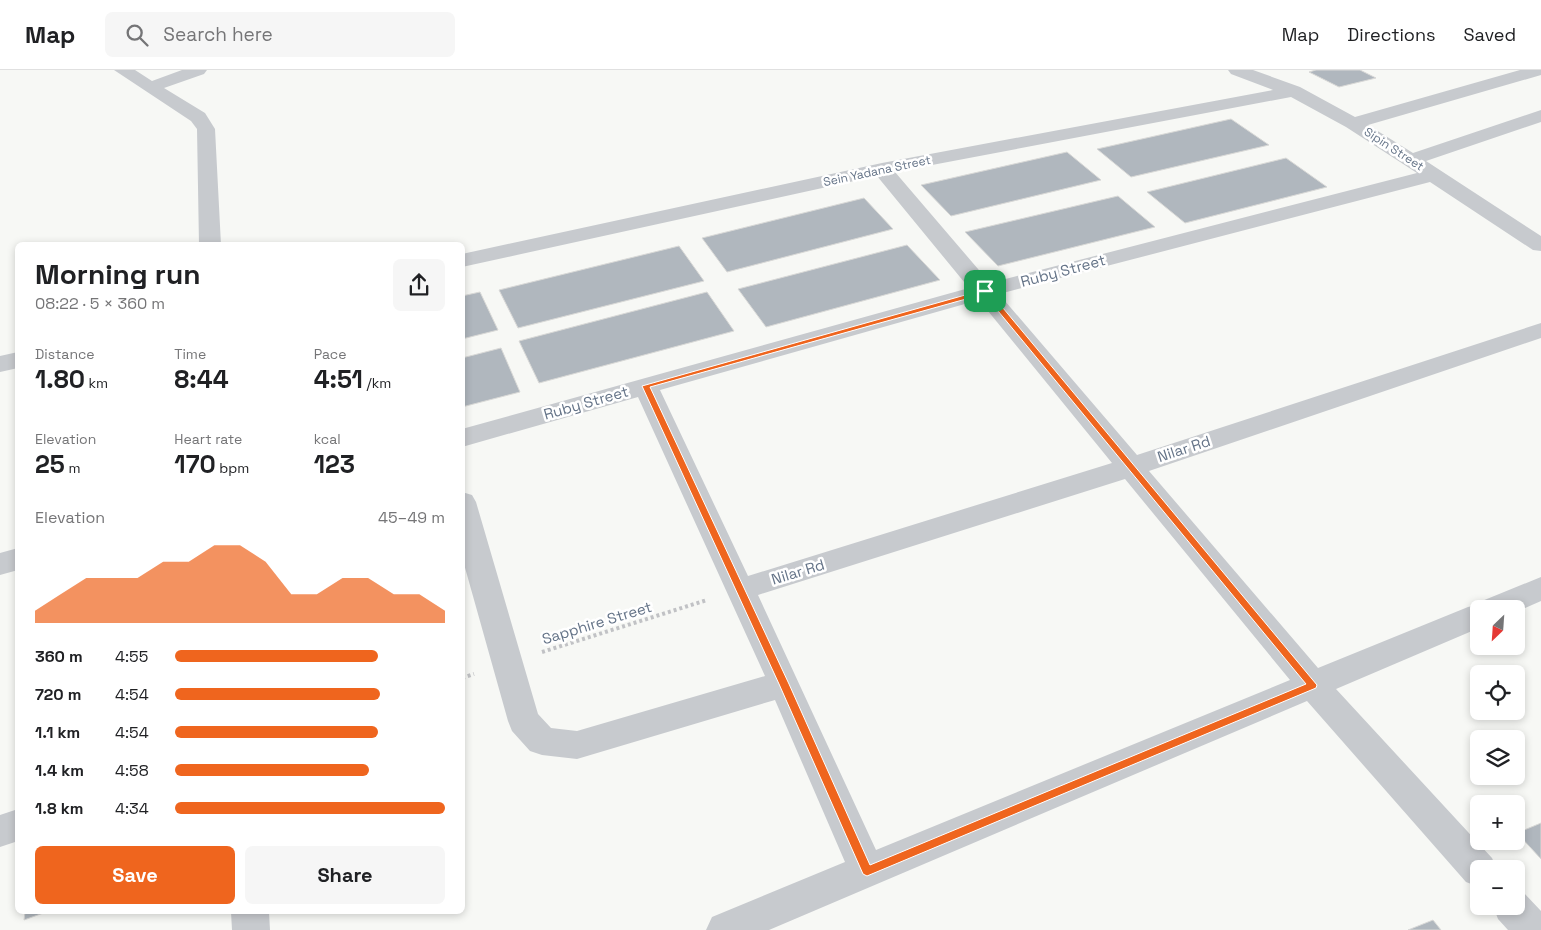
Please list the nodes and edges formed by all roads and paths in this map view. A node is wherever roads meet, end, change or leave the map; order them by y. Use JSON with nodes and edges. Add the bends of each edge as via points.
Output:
{"nodes":[{"id":1,"x":123,"y":70,"type":"edge"},
{"id":2,"x":198,"y":70,"type":"edge"},
{"id":3,"x":1237,"y":70,"type":"edge"},
{"id":4,"x":1539,"y":70,"type":"edge"},
{"id":5,"x":151,"y":87,"type":"junction"},
{"id":6,"x":1294,"y":91,"type":"junction"},
{"id":7,"x":1541,"y":116,"type":"edge"},
{"id":8,"x":1353,"y":123,"type":"junction"},
{"id":9,"x":1411,"y":160,"type":"junction"},
{"id":10,"x":882,"y":169,"type":"junction"},
{"id":11,"x":1434,"y":175,"type":"junction"},
{"id":12,"x":210,"y":242,"type":"edge"},
{"id":13,"x":1541,"y":245,"type":"edge"},
{"id":14,"x":465,"y":260,"type":"edge"},
{"id":15,"x":985,"y":291,"type":"junction"},
{"id":16,"x":1541,"y":330,"type":"edge"},
{"id":17,"x":15,"y":361,"type":"edge"},
{"id":18,"x":0,"y":364,"type":"edge"},
{"id":19,"x":646,"y":386,"type":"junction"},
{"id":20,"x":465,"y":437,"type":"edge"},
{"id":21,"x":1131,"y":467,"type":"junction"},
{"id":22,"x":465,"y":513,"type":"edge"},
{"id":23,"x":15,"y":560,"type":"edge"},
{"id":24,"x":0,"y":564,"type":"edge"},
{"id":25,"x":1541,"y":588,"type":"edge"},
{"id":26,"x":739,"y":590,"type":"junction"},
{"id":27,"x":1514,"y":600,"type":"edge"},
{"id":28,"x":1470,"y":619,"type":"edge"},
{"id":29,"x":506,"y":663,"type":"junction"},
{"id":30,"x":465,"y":677,"type":"edge"},
{"id":31,"x":784,"y":684,"type":"junction"},
{"id":32,"x":1313,"y":685,"type":"junction"},
{"id":33,"x":15,"y":826,"type":"edge"},
{"id":34,"x":0,"y":831,"type":"edge"},
{"id":35,"x":1470,"y":860,"type":"edge"},
{"id":36,"x":867,"y":871,"type":"junction"},
{"id":37,"x":250,"y":914,"type":"edge"},
{"id":38,"x":1519,"y":915,"type":"edge"},
{"id":39,"x":251,"y":930,"type":"edge"},
{"id":40,"x":725,"y":930,"type":"edge"},
{"id":41,"x":1533,"y":930,"type":"edge"}],
"edges":[{"from":1,"to":5,"type":"street"},
{"from":2,"to":5,"type":"street"},
{"from":3,"to":6,"type":"street","name":"Sipin Street"},
{"from":4,"to":8,"type":"street"},
{"from":5,"to":12,"type":"street","via":[[198,117],[206,129]]},
{"from":6,"to":8,"type":"street","name":"Sipin Street"},
{"from":6,"to":10,"type":"street","name":"Sein Yadana Street"},
{"from":7,"to":9,"type":"street"},
{"from":8,"to":9,"type":"street","name":"Sipin Street"},
{"from":9,"to":11,"type":"street","name":"Sipin Street"},
{"from":10,"to":14,"type":"street","name":"Sein Yadana Street"},
{"from":10,"to":15,"type":"street"},
{"from":11,"to":13,"type":"street","name":"Sipin Street"},
{"from":11,"to":15,"type":"street","name":"Ruby Street"},
{"from":15,"to":19,"type":"street","name":"Ruby Street"},
{"from":15,"to":21,"type":"street"},
{"from":16,"to":21,"type":"street","name":"Nilar Rd"},
{"from":17,"to":18,"type":"street"},
{"from":19,"to":20,"type":"street","name":"Ruby Street"},
{"from":19,"to":26,"type":"street"},
{"from":21,"to":26,"type":"street","name":"Nilar Rd"},
{"from":21,"to":32,"type":"street"},
{"from":22,"to":29,"type":"street"},
{"from":23,"to":24,"type":"street"},
{"from":25,"to":27,"type":"street"},
{"from":26,"to":29,"type":"path","name":"Sapphire Street"},
{"from":26,"to":31,"type":"street"},
{"from":28,"to":32,"type":"street"},
{"from":29,"to":30,"type":"path","name":"Sapphire Street"},
{"from":29,"to":31,"type":"street","via":[[524,721],[542,741],[577,745]]},
{"from":31,"to":36,"type":"street"},
{"from":32,"to":35,"type":"street"},
{"from":32,"to":36,"type":"street"},
{"from":33,"to":34,"type":"street"},
{"from":36,"to":40,"type":"street"},
{"from":37,"to":39,"type":"street"},
{"from":38,"to":41,"type":"street"}]}
